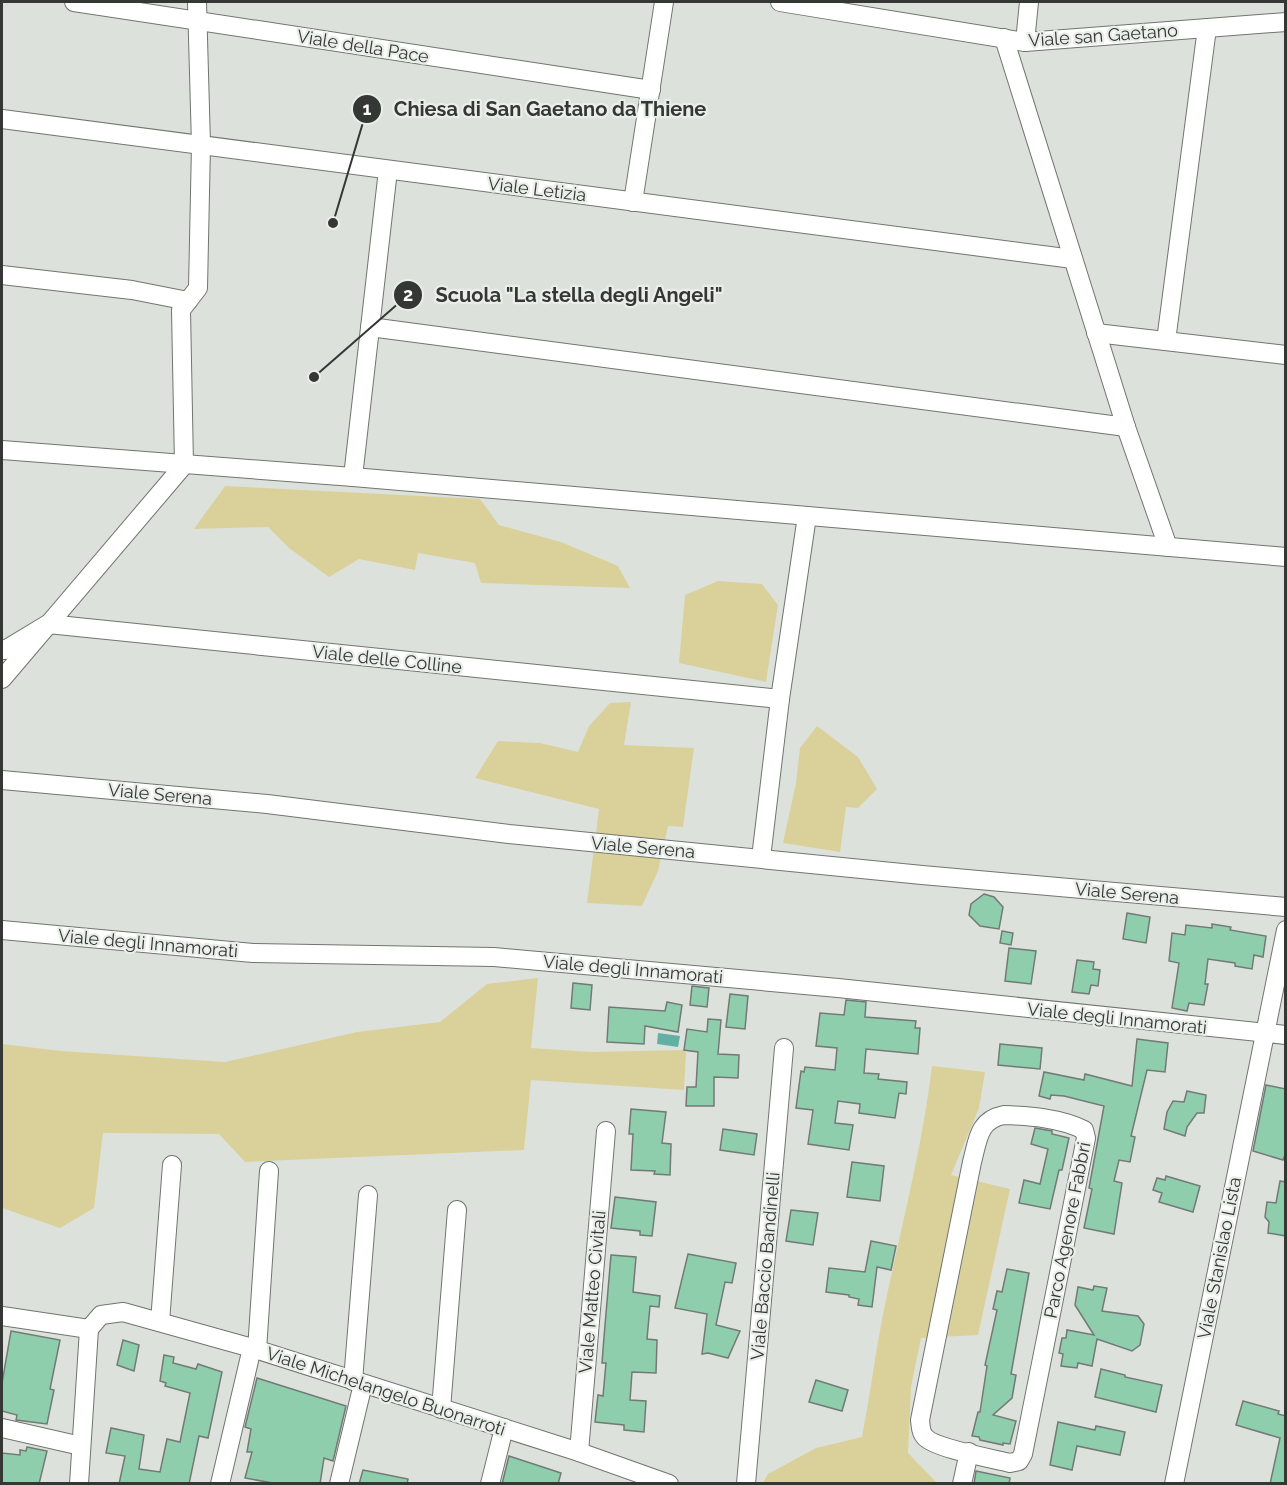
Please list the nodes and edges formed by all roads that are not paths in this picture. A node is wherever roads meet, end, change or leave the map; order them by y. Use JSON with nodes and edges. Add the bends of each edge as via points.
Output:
{"nodes":[{"id":1,"x":74,"y":2,"type":"edge"},
{"id":2,"x":664,"y":2,"type":"edge"},
{"id":3,"x":780,"y":2,"type":"edge"},
{"id":4,"x":1029,"y":2,"type":"edge"},
{"id":5,"x":197,"y":11,"type":"edge"},
{"id":6,"x":1286,"y":22,"type":"edge"},
{"id":7,"x":1207,"y":28,"type":"junction"},
{"id":8,"x":1005,"y":38,"type":"junction"},
{"id":9,"x":1025,"y":42,"type":"junction"},
{"id":10,"x":651,"y":90,"type":"junction"},
{"id":11,"x":2,"y":119,"type":"edge"},
{"id":12,"x":201,"y":145,"type":"junction"},
{"id":13,"x":388,"y":170,"type":"junction"},
{"id":14,"x":633,"y":202,"type":"junction"},
{"id":15,"x":1073,"y":259,"type":"junction"},
{"id":16,"x":2,"y":275,"type":"edge"},
{"id":17,"x":188,"y":301,"type":"junction"},
{"id":18,"x":370,"y":327,"type":"junction"},
{"id":19,"x":1096,"y":333,"type":"junction"},
{"id":20,"x":1166,"y":341,"type":"junction"},
{"id":21,"x":1286,"y":355,"type":"edge"},
{"id":22,"x":1126,"y":427,"type":"junction"},
{"id":23,"x":2,"y":450,"type":"edge"},
{"id":24,"x":184,"y":465,"type":"junction"},
{"id":25,"x":352,"y":477,"type":"junction"},
{"id":26,"x":807,"y":516,"type":"junction"},
{"id":27,"x":1168,"y":547,"type":"junction"},
{"id":28,"x":1286,"y":557,"type":"edge"},
{"id":29,"x":48,"y":624,"type":"junction"},
{"id":30,"x":2,"y":649,"type":"edge"},
{"id":31,"x":2,"y":679,"type":"edge"},
{"id":32,"x":780,"y":699,"type":"junction"},
{"id":33,"x":2,"y":780,"type":"edge"},
{"id":34,"x":761,"y":858,"type":"junction"},
{"id":35,"x":1286,"y":907,"type":"edge"},
{"id":36,"x":2,"y":930,"type":"edge"},
{"id":37,"x":1286,"y":930,"type":"edge"},
{"id":38,"x":1264,"y":1033,"type":"junction"},
{"id":39,"x":1286,"y":1035,"type":"edge"},
{"id":40,"x":784,"y":1048,"type":"dead end"},
{"id":41,"x":606,"y":1131,"type":"dead end"},
{"id":42,"x":172,"y":1165,"type":"dead end"},
{"id":43,"x":269,"y":1171,"type":"dead end"},
{"id":44,"x":368,"y":1196,"type":"dead end"},
{"id":45,"x":457,"y":1210,"type":"dead end"},
{"id":46,"x":2,"y":1316,"type":"edge"},
{"id":47,"x":160,"y":1322,"type":"junction"},
{"id":48,"x":89,"y":1329,"type":"junction"},
{"id":49,"x":254,"y":1349,"type":"junction"},
{"id":50,"x":358,"y":1383,"type":"junction"},
{"id":51,"x":441,"y":1409,"type":"junction"},
{"id":52,"x":2,"y":1428,"type":"edge"},
{"id":53,"x":504,"y":1428,"type":"junction"},
{"id":54,"x":81,"y":1446,"type":"junction"},
{"id":55,"x":579,"y":1452,"type":"junction"},
{"id":56,"x":969,"y":1452,"type":"junction"},
{"id":57,"x":641,"y":1479,"type":"edge"},
{"id":58,"x":79,"y":1484,"type":"edge"},
{"id":59,"x":220,"y":1484,"type":"edge"},
{"id":60,"x":339,"y":1484,"type":"edge"},
{"id":61,"x":490,"y":1484,"type":"edge"},
{"id":62,"x":669,"y":1484,"type":"edge"},
{"id":63,"x":746,"y":1484,"type":"edge"},
{"id":64,"x":962,"y":1484,"type":"edge"},
{"id":65,"x":1174,"y":1484,"type":"edge"}],
"edges":[{"from":1,"to":5,"type":"street","name":"Viale della Pace"},
{"from":2,"to":10,"type":"street"},
{"from":3,"to":8,"type":"street","name":"Viale san Gaetano"},
{"from":4,"to":9,"type":"street"},
{"from":5,"to":10,"type":"street","name":"Viale della Pace"},
{"from":5,"to":12,"type":"street"},
{"from":6,"to":7,"type":"street","name":"Viale san Gaetano"},
{"from":7,"to":9,"type":"street","name":"Viale san Gaetano"},
{"from":7,"to":20,"type":"street"},
{"from":8,"to":9,"type":"street","name":"Viale san Gaetano"},
{"from":8,"to":15,"type":"street"},
{"from":10,"to":14,"type":"street"},
{"from":11,"to":12,"type":"street","name":"Viale Letizia"},
{"from":12,"to":13,"type":"street","name":"Viale Letizia"},
{"from":12,"to":17,"type":"street","via":[[198,288]]},
{"from":13,"to":14,"type":"street","name":"Viale Letizia"},
{"from":13,"to":18,"type":"street"},
{"from":14,"to":15,"type":"street","name":"Viale Letizia"},
{"from":15,"to":19,"type":"street"},
{"from":16,"to":17,"type":"street","via":[[132,290]]},
{"from":17,"to":24,"type":"street","via":[[181,310]]},
{"from":18,"to":22,"type":"street"},
{"from":18,"to":25,"type":"street"},
{"from":19,"to":20,"type":"street"},
{"from":19,"to":22,"type":"street"},
{"from":20,"to":21,"type":"street"},
{"from":22,"to":27,"type":"street"},
{"from":23,"to":24,"type":"street"},
{"from":24,"to":25,"type":"street"},
{"from":24,"to":29,"type":"street"},
{"from":25,"to":26,"type":"street"},
{"from":26,"to":27,"type":"street"},
{"from":26,"to":32,"type":"street"},
{"from":27,"to":28,"type":"street"},
{"from":29,"to":30,"type":"street"},
{"from":29,"to":31,"type":"street"},
{"from":29,"to":32,"type":"street","name":"Viale delle Colline"},
{"from":32,"to":34,"type":"street"},
{"from":33,"to":34,"type":"street","name":"Viale Serena","via":[[267,804],[509,834]]},
{"from":34,"to":35,"type":"street","name":"Viale Serena"},
{"from":36,"to":38,"type":"street","name":"Viale degli Innamorati","via":[[253,953],[494,957]]},
{"from":37,"to":38,"type":"street","name":"Viale Stanislao Lista"},
{"from":38,"to":39,"type":"street","name":"Viale degli Innamorati"},
{"from":38,"to":65,"type":"street","name":"Viale Stanislao Lista"},
{"from":40,"to":63,"type":"street","name":"Viale Baccio Bandinelli"},
{"from":41,"to":55,"type":"street","name":"Viale Matteo Civitali"},
{"from":42,"to":47,"type":"street"},
{"from":43,"to":49,"type":"street"},
{"from":44,"to":50,"type":"street"},
{"from":45,"to":51,"type":"street"},
{"from":46,"to":48,"type":"street"},
{"from":47,"to":48,"type":"street","name":"Viale Michelangelo Buonarroti","via":[[123,1312],[101,1315]]},
{"from":47,"to":49,"type":"street","name":"Viale Michelangelo Buonarroti"},
{"from":48,"to":54,"type":"street"},
{"from":49,"to":50,"type":"street","name":"Viale Michelangelo Buonarroti"},
{"from":49,"to":59,"type":"street"},
{"from":50,"to":51,"type":"street","name":"Viale Michelangelo Buonarroti"},
{"from":50,"to":60,"type":"street"},
{"from":51,"to":53,"type":"street","name":"Viale Michelangelo Buonarroti"},
{"from":52,"to":54,"type":"street"},
{"from":53,"to":55,"type":"street","name":"Viale Michelangelo Buonarroti"},
{"from":53,"to":61,"type":"street"},
{"from":54,"to":58,"type":"street"},
{"from":55,"to":57,"type":"street","name":"Viale Michelangelo Buonarroti"},
{"from":56,"to":56,"type":"street","name":"Parco Agenore Fabbri","via":[[926,1440],[920,1420],[980,1133],[992,1118],[1004,1115],[1071,1123],[1084,1130],[1086,1138],[1023,1454],[1019,1461],[1011,1463]]},
{"from":56,"to":64,"type":"street"},
{"from":57,"to":62,"type":"street","name":"Viale Michelangelo Buonarroti"}]}
